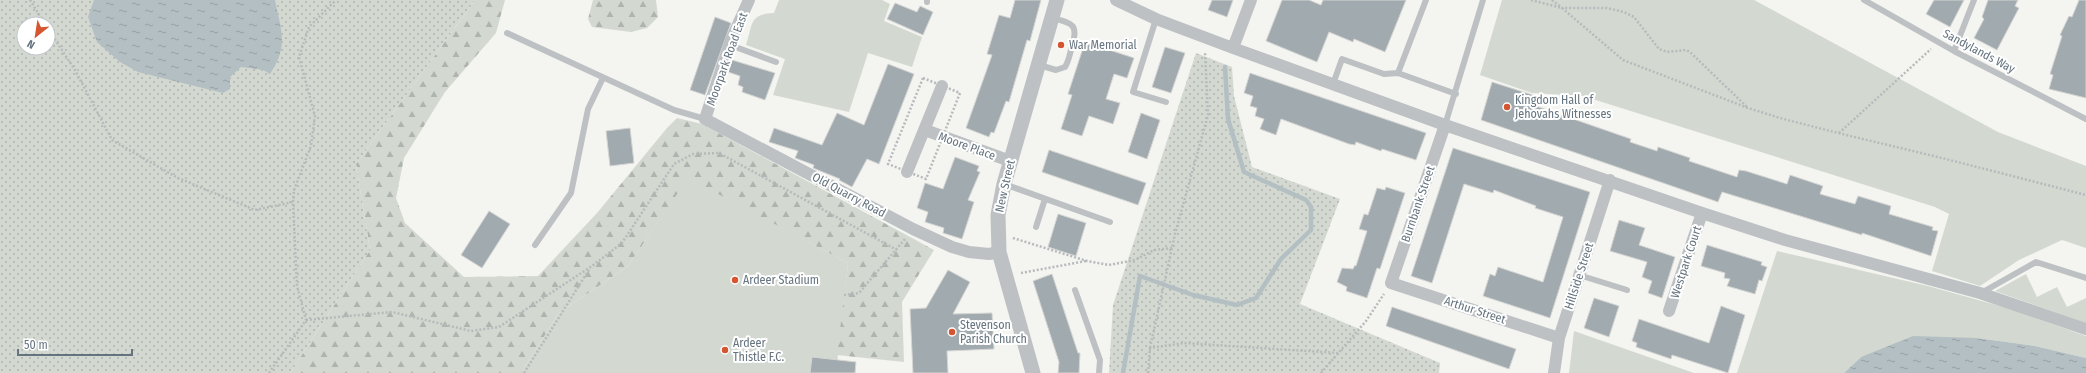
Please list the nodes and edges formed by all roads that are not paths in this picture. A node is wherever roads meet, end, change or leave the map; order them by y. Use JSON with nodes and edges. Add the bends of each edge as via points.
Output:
{"nodes":[{"id":1,"x":750,"y":0,"type":"edge"},
{"id":2,"x":1057,"y":0,"type":"edge"},
{"id":3,"x":1116,"y":0,"type":"edge"},
{"id":4,"x":1251,"y":0,"type":"edge"},
{"id":5,"x":1426,"y":0,"type":"edge"},
{"id":6,"x":1483,"y":0,"type":"edge"},
{"id":7,"x":1864,"y":0,"type":"edge"},
{"id":8,"x":1974,"y":0,"type":"edge"},
{"id":9,"x":1052,"y":18,"type":"junction"},
{"id":10,"x":1156,"y":19,"type":"junction"},
{"id":11,"x":507,"y":34,"type":"dead end"},
{"id":12,"x":730,"y":45,"type":"junction"},
{"id":13,"x":1233,"y":48,"type":"junction"},
{"id":14,"x":1954,"y":51,"type":"junction"},
{"id":15,"x":776,"y":62,"type":"dead end"},
{"id":16,"x":1038,"y":64,"type":"junction"},
{"id":17,"x":1398,"y":73,"type":"junction"},
{"id":18,"x":603,"y":78,"type":"junction"},
{"id":19,"x":1333,"y":84,"type":"junction"},
{"id":20,"x":942,"y":86,"type":"dead end"},
{"id":21,"x":1456,"y":94,"type":"junction"},
{"id":22,"x":1166,"y":102,"type":"dead end"},
{"id":23,"x":705,"y":119,"type":"junction"},
{"id":24,"x":2086,"y":119,"type":"edge"},
{"id":25,"x":1445,"y":124,"type":"junction"},
{"id":26,"x":924,"y":130,"type":"junction"},
{"id":27,"x":1010,"y":161,"type":"junction"},
{"id":28,"x":907,"y":172,"type":"dead end"},
{"id":29,"x":1610,"y":180,"type":"junction"},
{"id":30,"x":1004,"y":184,"type":"junction"},
{"id":31,"x":1045,"y":199,"type":"junction"},
{"id":32,"x":1702,"y":213,"type":"junction"},
{"id":33,"x":1110,"y":222,"type":"dead end"},
{"id":34,"x":1036,"y":227,"type":"dead end"},
{"id":35,"x":535,"y":244,"type":"dead end"},
{"id":36,"x":998,"y":252,"type":"junction"},
{"id":37,"x":1579,"y":275,"type":"junction"},
{"id":38,"x":2086,"y":278,"type":"edge"},
{"id":39,"x":1391,"y":283,"type":"joint"},
{"id":40,"x":1075,"y":290,"type":"dead end"},
{"id":41,"x":1627,"y":290,"type":"dead end"},
{"id":42,"x":1980,"y":293,"type":"junction"},
{"id":43,"x":1669,"y":311,"type":"dead end"},
{"id":44,"x":2086,"y":329,"type":"edge"},
{"id":45,"x":1559,"y":338,"type":"junction"},
{"id":46,"x":1033,"y":373,"type":"edge"},
{"id":47,"x":1099,"y":373,"type":"edge"},
{"id":48,"x":1554,"y":373,"type":"edge"}],
"edges":[{"from":1,"to":12,"type":"street","name":"Moorpark Road East"},
{"from":2,"to":9,"type":"street","name":"New Street"},
{"from":3,"to":10,"type":"street"},
{"from":4,"to":13,"type":"street"},
{"from":5,"to":17,"type":"lane"},
{"from":6,"to":21,"type":"lane"},
{"from":7,"to":14,"type":"lane","name":"Sandylands Way"},
{"from":8,"to":14,"type":"lane"},
{"from":9,"to":16,"type":"street","name":"New Street"},
{"from":9,"to":16,"type":"lane","via":[[1070,23],[1076,35],[1065,67],[1056,70]]},
{"from":10,"to":13,"type":"street"},
{"from":10,"to":22,"type":"lane","via":[[1133,92]]},
{"from":11,"to":18,"type":"lane"},
{"from":12,"to":15,"type":"lane"},
{"from":12,"to":23,"type":"street","name":"Moorpark Road East"},
{"from":13,"to":19,"type":"street"},
{"from":14,"to":24,"type":"lane","name":"Sandylands Way"},
{"from":16,"to":27,"type":"street","name":"New Street"},
{"from":17,"to":19,"type":"lane","via":[[1384,74],[1342,59]]},
{"from":17,"to":21,"type":"lane"},
{"from":18,"to":23,"type":"lane","via":[[674,110]]},
{"from":18,"to":35,"type":"lane","via":[[588,109],[571,193]]},
{"from":19,"to":25,"type":"street"},
{"from":20,"to":26,"type":"street","name":"Moore Place"},
{"from":21,"to":25,"type":"lane"},
{"from":23,"to":36,"type":"street","name":"Old Quarry Road","via":[[952,247],[969,252]]},
{"from":25,"to":29,"type":"street"},
{"from":25,"to":39,"type":"street","name":"Burnbank Street"},
{"from":26,"to":27,"type":"street","name":"Moore Place"},
{"from":26,"to":28,"type":"street","name":"Moore Place"},
{"from":27,"to":30,"type":"street","name":"New Street"},
{"from":29,"to":32,"type":"street"},
{"from":29,"to":37,"type":"street","name":"Hillside Street"},
{"from":30,"to":31,"type":"lane"},
{"from":30,"to":36,"type":"street","name":"New Street","via":[[999,202]]},
{"from":31,"to":33,"type":"lane"},
{"from":31,"to":34,"type":"lane"},
{"from":32,"to":42,"type":"street","via":[[1785,240]]},
{"from":32,"to":43,"type":"street","name":"Westpark Court"},
{"from":36,"to":46,"type":"street","name":"New Street"},
{"from":37,"to":41,"type":"lane"},
{"from":37,"to":45,"type":"street","name":"Hillside Street"},
{"from":38,"to":42,"type":"lane","via":[[2036,262]]},
{"from":39,"to":45,"type":"street","name":"Arthur Street"},
{"from":40,"to":47,"type":"lane","via":[[1100,360]]},
{"from":42,"to":44,"type":"street"},
{"from":45,"to":48,"type":"street","name":"Hillside Street"}]}
